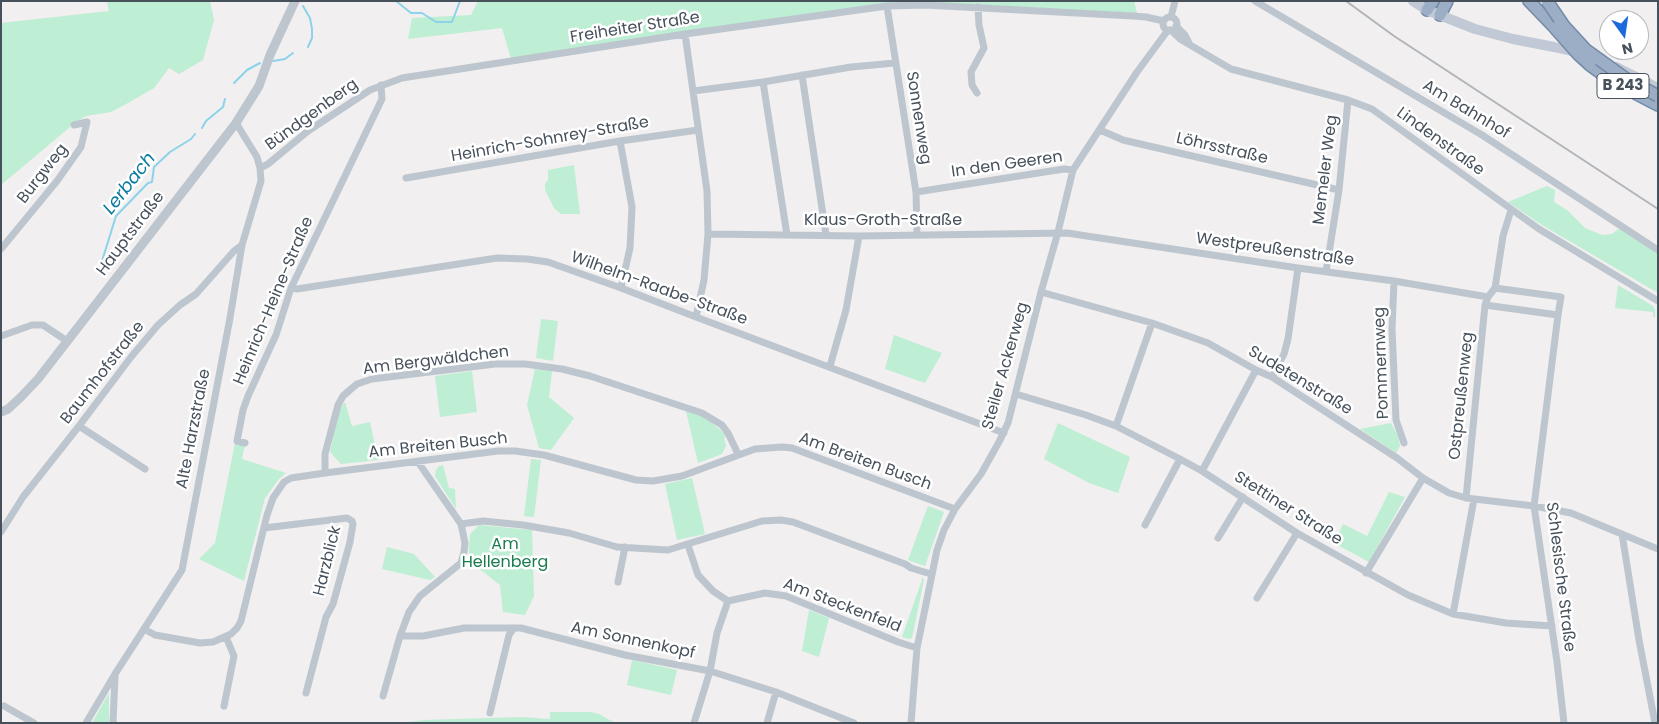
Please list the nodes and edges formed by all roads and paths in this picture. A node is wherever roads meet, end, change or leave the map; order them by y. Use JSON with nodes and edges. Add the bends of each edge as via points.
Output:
{"nodes":[{"id":1,"x":295,"y":1,"type":"edge"},
{"id":2,"x":1175,"y":1,"type":"edge"},
{"id":3,"x":1255,"y":1,"type":"edge"},
{"id":4,"x":1413,"y":1,"type":"edge"},
{"id":5,"x":1447,"y":1,"type":"edge"},
{"id":6,"x":1529,"y":1,"type":"edge"},
{"id":7,"x":1538,"y":1,"type":"edge"},
{"id":8,"x":1547,"y":1,"type":"edge"},
{"id":9,"x":887,"y":6,"type":"junction"},
{"id":10,"x":1430,"y":6,"type":"edge"},
{"id":11,"x":978,"y":7,"type":"junction"},
{"id":12,"x":1440,"y":15,"type":"junction"},
{"id":13,"x":1171,"y":17,"type":"junction"},
{"id":14,"x":1164,"y":21,"type":"junction"},
{"id":15,"x":1555,"y":28,"type":"junction"},
{"id":16,"x":1172,"y":29,"type":"junction"},
{"id":17,"x":685,"y":34,"type":"junction"},
{"id":18,"x":895,"y":63,"type":"junction"},
{"id":19,"x":802,"y":75,"type":"junction"},
{"id":20,"x":763,"y":82,"type":"junction"},
{"id":21,"x":381,"y":85,"type":"junction"},
{"id":22,"x":1658,"y":88,"type":"edge"},
{"id":23,"x":693,"y":91,"type":"junction"},
{"id":24,"x":977,"y":93,"type":"dead end"},
{"id":25,"x":1658,"y":96,"type":"edge"},
{"id":26,"x":1348,"y":100,"type":"junction"},
{"id":27,"x":1658,"y":105,"type":"edge"},
{"id":28,"x":236,"y":123,"type":"junction"},
{"id":29,"x":74,"y":125,"type":"dead end"},
{"id":30,"x":698,"y":130,"type":"junction"},
{"id":31,"x":1100,"y":130,"type":"junction"},
{"id":32,"x":620,"y":141,"type":"junction"},
{"id":33,"x":260,"y":168,"type":"junction"},
{"id":34,"x":1073,"y":170,"type":"junction"},
{"id":35,"x":406,"y":178,"type":"dead end"},
{"id":36,"x":1338,"y":190,"type":"junction"},
{"id":37,"x":916,"y":192,"type":"junction"},
{"id":38,"x":1511,"y":210,"type":"junction"},
{"id":39,"x":1058,"y":232,"type":"junction"},
{"id":40,"x":708,"y":234,"type":"junction"},
{"id":41,"x":917,"y":234,"type":"junction"},
{"id":42,"x":787,"y":235,"type":"junction"},
{"id":43,"x":826,"y":235,"type":"junction"},
{"id":44,"x":859,"y":236,"type":"junction"},
{"id":45,"x":242,"y":245,"type":"junction"},
{"id":46,"x":1,"y":249,"type":"edge"},
{"id":47,"x":1658,"y":250,"type":"edge"},
{"id":48,"x":1298,"y":268,"type":"junction"},
{"id":49,"x":1326,"y":272,"type":"junction"},
{"id":50,"x":1394,"y":281,"type":"junction"},
{"id":51,"x":291,"y":288,"type":"junction"},
{"id":52,"x":621,"y":288,"type":"junction"},
{"id":53,"x":1495,"y":288,"type":"junction"},
{"id":54,"x":1041,"y":292,"type":"junction"},
{"id":55,"x":1488,"y":297,"type":"junction"},
{"id":56,"x":1658,"y":301,"type":"edge"},
{"id":57,"x":1485,"y":305,"type":"junction"},
{"id":58,"x":1558,"y":315,"type":"junction"},
{"id":59,"x":696,"y":317,"type":"junction"},
{"id":60,"x":1152,"y":323,"type":"junction"},
{"id":61,"x":1,"y":336,"type":"edge"},
{"id":62,"x":68,"y":341,"type":"junction"},
{"id":63,"x":830,"y":366,"type":"junction"},
{"id":64,"x":1256,"y":370,"type":"junction"},
{"id":65,"x":1272,"y":377,"type":"junction"},
{"id":66,"x":1016,"y":394,"type":"junction"},
{"id":67,"x":1,"y":412,"type":"edge"},
{"id":68,"x":79,"y":426,"type":"junction"},
{"id":69,"x":1116,"y":426,"type":"junction"},
{"id":70,"x":1004,"y":433,"type":"junction"},
{"id":71,"x":245,"y":443,"type":"dead end"},
{"id":72,"x":1404,"y":443,"type":"dead end"},
{"id":73,"x":738,"y":454,"type":"junction"},
{"id":74,"x":1180,"y":459,"type":"junction"},
{"id":75,"x":418,"y":462,"type":"junction"},
{"id":76,"x":145,"y":469,"type":"dead end"},
{"id":77,"x":1202,"y":471,"type":"junction"},
{"id":78,"x":325,"y":473,"type":"junction"},
{"id":79,"x":1423,"y":478,"type":"junction"},
{"id":80,"x":1243,"y":497,"type":"junction"},
{"id":81,"x":1466,"y":498,"type":"junction"},
{"id":82,"x":1474,"y":499,"type":"junction"},
{"id":83,"x":1534,"y":506,"type":"junction"},
{"id":84,"x":955,"y":510,"type":"junction"},
{"id":85,"x":461,"y":524,"type":"junction"},
{"id":86,"x":1145,"y":525,"type":"dead end"},
{"id":87,"x":264,"y":528,"type":"junction"},
{"id":88,"x":1,"y":532,"type":"edge"},
{"id":89,"x":1297,"y":533,"type":"junction"},
{"id":90,"x":1622,"y":534,"type":"junction"},
{"id":91,"x":1218,"y":538,"type":"dead end"},
{"id":92,"x":688,"y":545,"type":"junction"},
{"id":93,"x":625,"y":548,"type":"junction"},
{"id":94,"x":1658,"y":549,"type":"edge"},
{"id":95,"x":1366,"y":573,"type":"junction"},
{"id":96,"x":931,"y":574,"type":"junction"},
{"id":97,"x":618,"y":582,"type":"dead end"},
{"id":98,"x":1257,"y":598,"type":"dead end"},
{"id":99,"x":728,"y":601,"type":"junction"},
{"id":100,"x":1453,"y":614,"type":"junction"},
{"id":101,"x":1552,"y":626,"type":"junction"},
{"id":102,"x":514,"y":628,"type":"junction"},
{"id":103,"x":144,"y":629,"type":"junction"},
{"id":104,"x":400,"y":636,"type":"junction"},
{"id":105,"x":226,"y":637,"type":"junction"},
{"id":106,"x":917,"y":648,"type":"junction"},
{"id":107,"x":710,"y":671,"type":"junction"},
{"id":108,"x":115,"y":674,"type":"junction"},
{"id":109,"x":776,"y":692,"type":"junction"},
{"id":110,"x":306,"y":693,"type":"dead end"},
{"id":111,"x":383,"y":696,"type":"dead end"},
{"id":112,"x":4,"y":706,"type":"dead end"},
{"id":113,"x":224,"y":706,"type":"dead end"},
{"id":114,"x":490,"y":713,"type":"dead end"},
{"id":115,"x":832,"y":714,"type":"junction"},
{"id":116,"x":34,"y":723,"type":"edge"},
{"id":117,"x":86,"y":723,"type":"edge"},
{"id":118,"x":113,"y":723,"type":"edge"},
{"id":119,"x":694,"y":723,"type":"edge"},
{"id":120,"x":767,"y":723,"type":"edge"},
{"id":121,"x":829,"y":723,"type":"edge"},
{"id":122,"x":854,"y":723,"type":"edge"},
{"id":123,"x":911,"y":723,"type":"edge"},
{"id":124,"x":1564,"y":723,"type":"edge"},
{"id":125,"x":1655,"y":723,"type":"edge"}],
"edges":[{"from":1,"to":28,"type":"street","name":"Hauptstraße","via":[[259,86]]},
{"from":2,"to":13,"type":"street"},
{"from":3,"to":47,"type":"street","name":"Am Bahnhof","via":[[1482,135]]},
{"from":4,"to":10,"type":"main road"},
{"from":5,"to":12,"type":"highway"},
{"from":6,"to":15,"type":"highway"},
{"from":7,"to":15,"type":"highway","number":"B 243"},
{"from":8,"to":25,"type":"highway","number":"B 243","bridge":true,"via":[[1586,50],[1625,78]]},
{"from":9,"to":11,"type":"street","name":"Freiheiter Straße"},
{"from":9,"to":17,"type":"street","name":"Freiheiter Straße"},
{"from":9,"to":18,"type":"street","name":"Sonnenweg"},
{"from":10,"to":12,"type":"main road"},
{"from":11,"to":14,"type":"street","name":"Freiheiter Straße","via":[[1133,16]]},
{"from":11,"to":24,"type":"street","via":[[984,48],[971,72],[972,85]]},
{"from":12,"to":22,"type":"main road","via":[[1493,34],[1594,57]]},
{"from":13,"to":14,"type":"street"},
{"from":13,"to":16,"type":"street","via":[[1176,20]]},
{"from":14,"to":16,"type":"street","via":[[1164,26]]},
{"from":15,"to":27,"type":"highway","number":"B 243","bridge":true,"via":[[1600,73]]},
{"from":16,"to":26,"type":"street","name":"Lindenstraße","via":[[1180,39],[1231,69]]},
{"from":16,"to":31,"type":"street","name":"Steiler Ackerweg","via":[[1137,72]]},
{"from":17,"to":21,"type":"street","name":"Freiheiter Straße","via":[[402,78]]},
{"from":17,"to":23,"type":"street"},
{"from":18,"to":19,"type":"street"},
{"from":18,"to":37,"type":"street","name":"Sonnenweg"},
{"from":19,"to":20,"type":"street"},
{"from":19,"to":43,"type":"street"},
{"from":20,"to":23,"type":"street"},
{"from":20,"to":42,"type":"street"},
{"from":21,"to":33,"type":"street","name":"Bündgenberg","via":[[308,131]]},
{"from":21,"to":51,"type":"street","name":"Heinrich-Heine-Straße","via":[[382,99]]},
{"from":23,"to":30,"type":"street"},
{"from":26,"to":36,"type":"street","name":"Memeler Weg"},
{"from":26,"to":38,"type":"street","name":"Lindenstraße","via":[[1372,109]]},
{"from":28,"to":33,"type":"street","name":"Alte Harzstraße","via":[[257,157]]},
{"from":28,"to":62,"type":"street","name":"Hauptstraße"},
{"from":29,"to":46,"type":"street","name":"Burgweg","via":[[87,122],[82,147]]},
{"from":30,"to":32,"type":"street","name":"Heinrich-Sohnrey-Straße"},
{"from":30,"to":40,"type":"street","via":[[707,191]]},
{"from":31,"to":34,"type":"street","name":"Steiler Ackerweg"},
{"from":31,"to":36,"type":"street","name":"Löhrsstraße","via":[[1123,140]]},
{"from":32,"to":35,"type":"street","name":"Heinrich-Sohnrey-Straße"},
{"from":32,"to":52,"type":"street","via":[[632,207],[630,248]]},
{"from":33,"to":45,"type":"street","name":"Alte Harzstraße","via":[[259,188]]},
{"from":34,"to":37,"type":"street","name":"In den Geeren"},
{"from":34,"to":39,"type":"street","name":"Steiler Ackerweg"},
{"from":36,"to":49,"type":"street","name":"Memeler Weg"},
{"from":37,"to":41,"type":"street","name":"Sonnenweg"},
{"from":38,"to":53,"type":"street","via":[[1503,236]]},
{"from":38,"to":56,"type":"street","name":"Lindenstraße"},
{"from":39,"to":41,"type":"street","name":"Klaus-Groth-Straße"},
{"from":39,"to":48,"type":"street","name":"Westpreußenstraße"},
{"from":39,"to":54,"type":"street","name":"Steiler Ackerweg"},
{"from":40,"to":42,"type":"street","name":"Klaus-Groth-Straße"},
{"from":40,"to":59,"type":"street","via":[[704,280]]},
{"from":41,"to":44,"type":"street","name":"Klaus-Groth-Straße"},
{"from":42,"to":43,"type":"street","name":"Klaus-Groth-Straße"},
{"from":43,"to":44,"type":"street","name":"Klaus-Groth-Straße"},
{"from":44,"to":63,"type":"street","via":[[846,310]]},
{"from":45,"to":68,"type":"street","name":"Baumhofstraße","via":[[196,294],[158,325]]},
{"from":45,"to":103,"type":"street","name":"Alte Harzstraße","via":[[182,570]]},
{"from":48,"to":49,"type":"street","name":"Westpreußenstraße"},
{"from":48,"to":65,"type":"street","via":[[1288,339]]},
{"from":49,"to":50,"type":"street","name":"Westpreußenstraße"},
{"from":50,"to":55,"type":"street","name":"Westpreußenstraße"},
{"from":50,"to":72,"type":"street","name":"Pommernweg","via":[[1392,329],[1396,420]]},
{"from":51,"to":52,"type":"street","name":"Wilhelm-Raabe-Straße","via":[[513,258],[548,262]]},
{"from":51,"to":71,"type":"street","name":"Heinrich-Heine-Straße","via":[[276,335],[243,410],[237,441]]},
{"from":52,"to":59,"type":"street","name":"Wilhelm-Raabe-Straße"},
{"from":53,"to":55,"type":"street","name":"Ostpreußenweg"},
{"from":53,"to":58,"type":"street","via":[[1560,297]]},
{"from":54,"to":60,"type":"street","name":"Sudetenstraße"},
{"from":54,"to":66,"type":"street","name":"Steiler Ackerweg"},
{"from":55,"to":57,"type":"street","name":"Ostpreußenweg"},
{"from":57,"to":58,"type":"street"},
{"from":57,"to":81,"type":"street","name":"Ostpreußenweg"},
{"from":58,"to":83,"type":"street","name":"Schlesische Straße"},
{"from":59,"to":63,"type":"street","name":"Wilhelm-Raabe-Straße"},
{"from":60,"to":64,"type":"street","name":"Sudetenstraße","via":[[1208,343]]},
{"from":60,"to":69,"type":"street"},
{"from":61,"to":62,"type":"street","via":[[43,325]]},
{"from":62,"to":67,"type":"street","name":"Hauptstraße","via":[[21,397]]},
{"from":63,"to":70,"type":"street","name":"Wilhelm-Raabe-Straße"},
{"from":64,"to":65,"type":"street","name":"Sudetenstraße"},
{"from":64,"to":77,"type":"street"},
{"from":65,"to":79,"type":"street","name":"Sudetenstraße"},
{"from":66,"to":69,"type":"street","name":"Stettiner Straße"},
{"from":66,"to":70,"type":"street","name":"Steiler Ackerweg"},
{"from":68,"to":76,"type":"street"},
{"from":68,"to":88,"type":"street","name":"Baumhofstraße","via":[[23,496]]},
{"from":69,"to":74,"type":"street","name":"Stettiner Straße"},
{"from":70,"to":84,"type":"street","name":"Steiler Ackerweg","via":[[981,474]]},
{"from":73,"to":75,"type":"street","name":"Am Breiten Busch","via":[[682,476],[653,481],[636,480],[544,454],[522,452],[498,451]]},
{"from":73,"to":78,"type":"street","name":"Am Bergwäldchen","via":[[722,425],[697,411],[562,369],[495,364],[357,384],[338,405],[325,454]]},
{"from":73,"to":84,"type":"street","name":"Am Breiten Busch","via":[[769,447],[792,448]]},
{"from":74,"to":77,"type":"street","name":"Stettiner Straße"},
{"from":74,"to":86,"type":"street"},
{"from":75,"to":78,"type":"street","name":"Am Breiten Busch"},
{"from":75,"to":85,"type":"street"},
{"from":77,"to":80,"type":"street","name":"Stettiner Straße"},
{"from":78,"to":87,"type":"street","name":"Am Breiten Busch","via":[[284,482],[273,498]]},
{"from":79,"to":81,"type":"street","name":"Sudetenstraße","via":[[1449,493]]},
{"from":79,"to":95,"type":"street"},
{"from":80,"to":89,"type":"street","name":"Stettiner Straße"},
{"from":80,"to":91,"type":"street"},
{"from":81,"to":82,"type":"street","name":"Sudetenstraße"},
{"from":82,"to":83,"type":"street","name":"Sudetenstraße"},
{"from":82,"to":100,"type":"street"},
{"from":83,"to":90,"type":"street","name":"Sudetenstraße","via":[[1571,512]]},
{"from":83,"to":101,"type":"street","name":"Schlesische Straße"},
{"from":84,"to":96,"type":"street","name":"Steiler Ackerweg","via":[[944,530]]},
{"from":85,"to":93,"type":"street","via":[[483,521],[523,525]]},
{"from":85,"to":104,"type":"street","via":[[465,544],[461,563],[420,596],[409,612]]},
{"from":87,"to":105,"type":"street","name":"Am Breiten Busch","via":[[241,621]]},
{"from":87,"to":110,"type":"street","name":"Harzblick","via":[[347,518],[353,524]]},
{"from":89,"to":95,"type":"street","name":"Stettiner Straße"},
{"from":89,"to":98,"type":"street"},
{"from":90,"to":94,"type":"street","name":"Sudetenstraße"},
{"from":90,"to":125,"type":"street"},
{"from":92,"to":93,"type":"street","via":[[668,550]]},
{"from":92,"to":96,"type":"street","via":[[756,522],[782,520]]},
{"from":92,"to":99,"type":"street","via":[[698,575]]},
{"from":93,"to":97,"type":"street"},
{"from":95,"to":100,"type":"street","name":"Stettiner Straße"},
{"from":96,"to":106,"type":"street","name":"Steiler Ackerweg"},
{"from":99,"to":106,"type":"street","name":"Am Steckenfeld","via":[[765,593],[786,596]]},
{"from":99,"to":107,"type":"street","via":[[717,633]]},
{"from":100,"to":101,"type":"street","name":"Stettiner Straße","via":[[1506,624]]},
{"from":101,"to":124,"type":"street","name":"Schlesische Straße"},
{"from":102,"to":104,"type":"street","name":"Am Sonnenkopf","via":[[464,628],[422,636]]},
{"from":102,"to":107,"type":"street","name":"Am Sonnenkopf","via":[[625,655]]},
{"from":102,"to":114,"type":"street","via":[[509,635]]},
{"from":103,"to":105,"type":"street","via":[[200,642]]},
{"from":103,"to":108,"type":"street","name":"Alte Harzstraße"},
{"from":104,"to":111,"type":"street"},
{"from":105,"to":113,"type":"street","via":[[234,656]]},
{"from":106,"to":123,"type":"street","name":"Steiler Ackerweg"},
{"from":107,"to":109,"type":"street","name":"Am Sonnenkopf"},
{"from":107,"to":119,"type":"street"},
{"from":108,"to":117,"type":"street","name":"Alte Harzstraße"},
{"from":108,"to":118,"type":"street"},
{"from":109,"to":115,"type":"street","name":"Am Sonnenkopf"},
{"from":109,"to":120,"type":"street"},
{"from":112,"to":116,"type":"street"},
{"from":115,"to":121,"type":"street"},
{"from":115,"to":122,"type":"street","name":"Am Sonnenkopf"}]}
